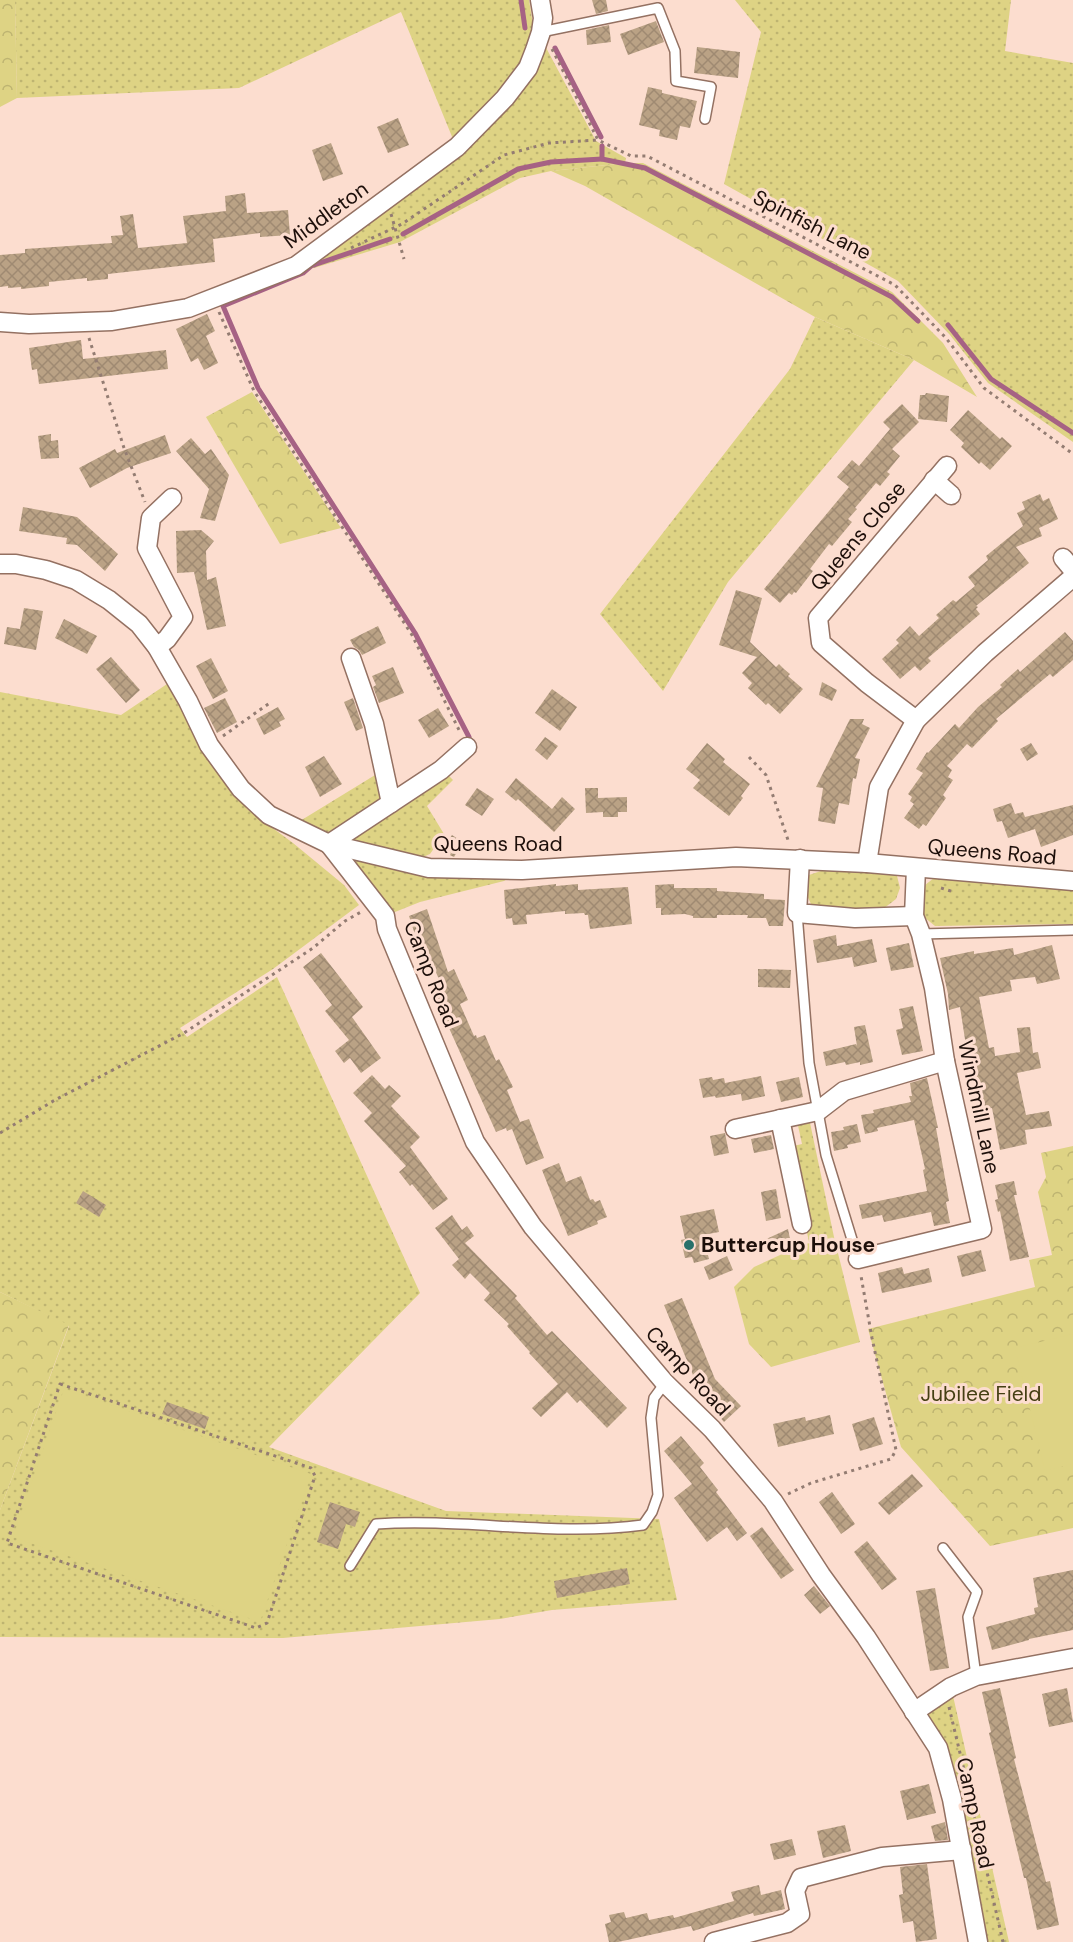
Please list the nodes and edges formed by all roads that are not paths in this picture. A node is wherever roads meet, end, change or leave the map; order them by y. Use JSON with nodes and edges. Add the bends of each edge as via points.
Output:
{"nodes":[{"id":1,"x":540,"y":0,"type":"edge"},
{"id":2,"x":540,"y":36,"type":"junction"},
{"id":3,"x":705,"y":119,"type":"dead end"},
{"id":4,"x":0,"y":322,"type":"edge"},
{"id":5,"x":947,"y":466,"type":"dead end"},
{"id":6,"x":934,"y":480,"type":"junction"},
{"id":7,"x":951,"y":495,"type":"dead end"},
{"id":8,"x":172,"y":498,"type":"dead end"},
{"id":9,"x":0,"y":564,"type":"edge"},
{"id":10,"x":1073,"y":577,"type":"edge"},
{"id":11,"x":157,"y":647,"type":"junction"},
{"id":12,"x":351,"y":658,"type":"dead end"},
{"id":13,"x":916,"y":720,"type":"junction"},
{"id":14,"x":467,"y":747,"type":"road end"},
{"id":15,"x":391,"y":802,"type":"junction"},
{"id":16,"x":330,"y":844,"type":"junction"},
{"id":17,"x":797,"y":859,"type":"junction"},
{"id":18,"x":867,"y":863,"type":"junction"},
{"id":19,"x":916,"y":868,"type":"junction"},
{"id":20,"x":1073,"y":881,"type":"edge"},
{"id":21,"x":797,"y":914,"type":"junction"},
{"id":22,"x":914,"y":916,"type":"junction"},
{"id":23,"x":1073,"y":930,"type":"edge"},
{"id":24,"x":921,"y":934,"type":"junction"},
{"id":25,"x":945,"y":1061,"type":"junction"},
{"id":26,"x":818,"y":1111,"type":"junction"},
{"id":27,"x":780,"y":1119,"type":"junction"},
{"id":28,"x":735,"y":1129,"type":"dead end"},
{"id":29,"x":802,"y":1224,"type":"dead end"},
{"id":30,"x":858,"y":1259,"type":"joint"},
{"id":31,"x":665,"y":1383,"type":"junction"},
{"id":32,"x":943,"y":1548,"type":"dead end"},
{"id":33,"x":351,"y":1566,"type":"dead end"},
{"id":34,"x":1073,"y":1658,"type":"edge"},
{"id":35,"x":976,"y":1676,"type":"junction"},
{"id":36,"x":914,"y":1712,"type":"junction"},
{"id":37,"x":962,"y":1850,"type":"junction"},
{"id":38,"x":714,"y":1942,"type":"edge"},
{"id":39,"x":978,"y":1942,"type":"edge"}],
"edges":[{"from":1,"to":2,"type":"street","name":"Middleton"},
{"from":2,"to":3,"type":"lane","via":[[658,8],[675,51],[675,81],[711,87]]},
{"from":2,"to":4,"type":"street","name":"Middleton","via":[[528,68],[457,147],[296,266],[188,308],[112,321]]},
{"from":5,"to":6,"type":"street","name":"Queens Close"},
{"from":6,"to":7,"type":"street","name":"Queens Close"},
{"from":6,"to":13,"type":"street","name":"Queens Close","via":[[818,618],[820,643]]},
{"from":8,"to":11,"type":"street","via":[[151,518],[147,548],[183,617]]},
{"from":9,"to":11,"type":"street","name":"Queens Road","via":[[46,570],[76,580],[139,624]]},
{"from":10,"to":13,"type":"street","via":[[985,653]]},
{"from":11,"to":16,"type":"street","name":"Queens Road","via":[[209,746],[242,789],[269,815]]},
{"from":12,"to":15,"type":"street","via":[[374,724]]},
{"from":13,"to":18,"type":"street","via":[[879,787]]},
{"from":14,"to":15,"type":"street","via":[[441,770]]},
{"from":15,"to":16,"type":"street"},
{"from":16,"to":17,"type":"street","name":"Queens Road","via":[[429,868],[522,870],[735,857]]},
{"from":16,"to":31,"type":"street","name":"Camp Road","via":[[385,916],[387,929],[476,1142],[533,1227]]},
{"from":17,"to":18,"type":"street","name":"Queens Road"},
{"from":17,"to":21,"type":"street"},
{"from":18,"to":19,"type":"street","name":"Queens Road"},
{"from":19,"to":20,"type":"street","name":"Queens Road"},
{"from":19,"to":22,"type":"street","name":"Windmill Lane"},
{"from":21,"to":22,"type":"street","via":[[855,918]]},
{"from":21,"to":26,"type":"lane","via":[[809,1063]]},
{"from":22,"to":24,"type":"street","name":"Windmill Lane"},
{"from":23,"to":24,"type":"lane"},
{"from":24,"to":25,"type":"street","name":"Windmill Lane"},
{"from":25,"to":26,"type":"street","via":[[844,1091]]},
{"from":25,"to":30,"type":"street","name":"Windmill Lane","via":[[982,1229]]},
{"from":26,"to":27,"type":"street"},
{"from":26,"to":30,"type":"lane","via":[[826,1155]]},
{"from":27,"to":28,"type":"street"},
{"from":27,"to":29,"type":"street"},
{"from":31,"to":33,"type":"lane","via":[[654,1398],[651,1418],[658,1495],[643,1525],[616,1529],[416,1521],[376,1524]]},
{"from":31,"to":36,"type":"street","name":"Camp Road","via":[[773,1501]]},
{"from":32,"to":35,"type":"lane","via":[[977,1592],[968,1617]]},
{"from":34,"to":35,"type":"street"},
{"from":35,"to":36,"type":"street","via":[[951,1687]]},
{"from":36,"to":37,"type":"street","name":"Camp Road","via":[[938,1748]]},
{"from":37,"to":38,"type":"street","via":[[882,1857],[801,1878],[795,1891],[800,1914],[787,1923]]},
{"from":37,"to":39,"type":"street","name":"Camp Road"}]}
